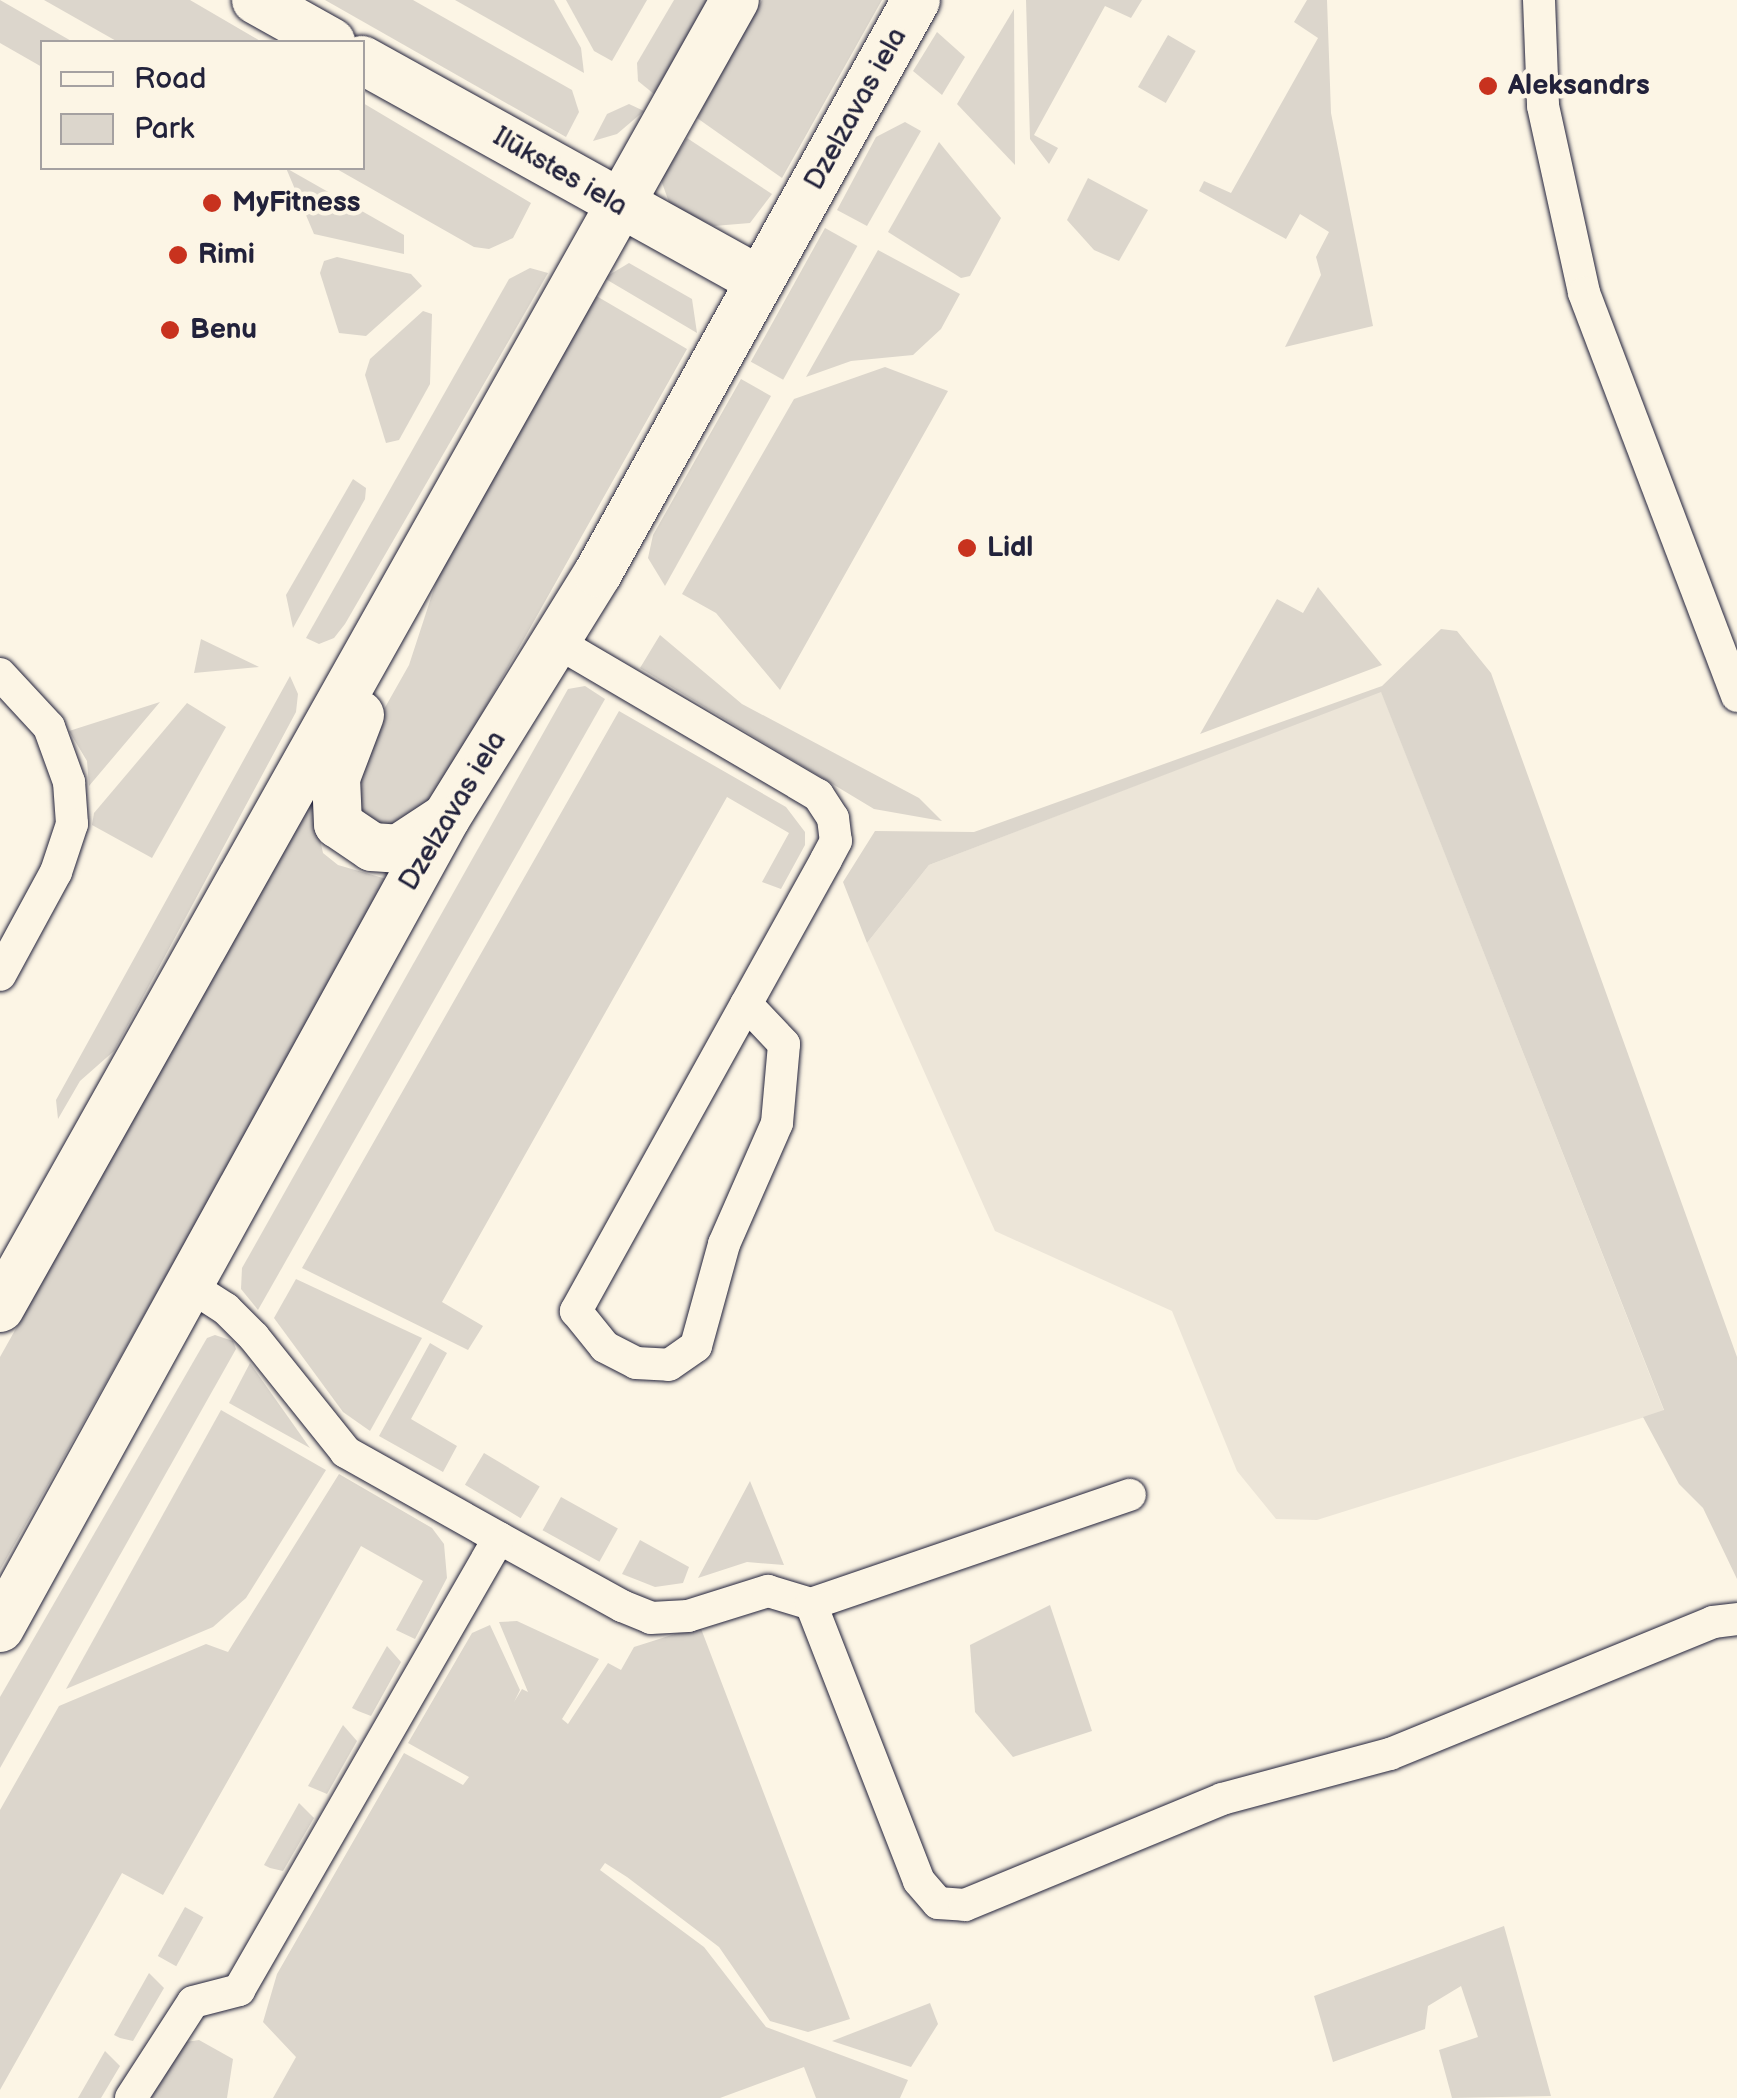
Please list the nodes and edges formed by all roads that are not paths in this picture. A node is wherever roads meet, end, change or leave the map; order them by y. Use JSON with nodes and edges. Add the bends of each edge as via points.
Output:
{"nodes":[{"id":1,"x":256,"y":0,"type":"edge"},
{"id":2,"x":735,"y":0,"type":"edge"},
{"id":3,"x":916,"y":0,"type":"edge"},
{"id":4,"x":1539,"y":0,"type":"edge"},
{"id":5,"x":327,"y":40,"type":"edge"},
{"id":6,"x":365,"y":62,"type":"edge"},
{"id":7,"x":619,"y":206,"type":"junction"},
{"id":8,"x":760,"y":281,"type":"junction"},
{"id":9,"x":555,"y":641,"type":"junction"},
{"id":10,"x":364,"y":658,"type":"junction"},
{"id":11,"x":0,"y":674,"type":"edge"},
{"id":12,"x":1737,"y":696,"type":"edge"},
{"id":13,"x":446,"y":818,"type":"junction"},
{"id":14,"x":0,"y":974,"type":"edge"},
{"id":15,"x":746,"y":1004,"type":"junction"},
{"id":16,"x":187,"y":1284,"type":"junction"},
{"id":17,"x":0,"y":1308,"type":"edge"},
{"id":18,"x":1130,"y":1496,"type":"dead end"},
{"id":19,"x":499,"y":1538,"type":"junction"},
{"id":20,"x":811,"y":1604,"type":"junction"},
{"id":21,"x":1737,"y":1619,"type":"edge"},
{"id":22,"x":0,"y":1628,"type":"edge"},
{"id":23,"x":131,"y":2098,"type":"edge"}],
"edges":[{"from":1,"to":5,"type":"main road"},
{"from":2,"to":7,"type":"main road"},
{"from":3,"to":8,"type":"main road","name":"Dzelzavas iela"},
{"from":4,"to":12,"type":"street","via":[[1543,106],[1584,293]]},
{"from":6,"to":7,"type":"main road","name":"Ilūkstes iela"},
{"from":7,"to":8,"type":"main road","name":"Ilūkstes iela"},
{"from":7,"to":10,"type":"main road"},
{"from":8,"to":9,"type":"main road","name":"Dzelzavas iela"},
{"from":9,"to":13,"type":"main road","name":"Dzelzavas iela"},
{"from":9,"to":15,"type":"street","via":[[832,809],[836,841]]},
{"from":10,"to":13,"type":"main road","via":[[364,700],[336,778],[338,824],[372,847],[398,850]]},
{"from":10,"to":17,"type":"main road"},
{"from":11,"to":14,"type":"street","via":[[48,727],[69,782],[72,824],[56,872]]},
{"from":13,"to":16,"type":"main road","name":"Dzelzavas iela"},
{"from":15,"to":15,"type":"street","via":[[576,1312],[605,1347],[636,1363],[669,1365],[696,1346],[724,1244],[777,1123],[784,1044]]},
{"from":16,"to":19,"type":"street","via":[[254,1337],[346,1452]]},
{"from":16,"to":22,"type":"main road","name":"Dzelzavas iela"},
{"from":18,"to":20,"type":"street"},
{"from":19,"to":20,"type":"street","via":[[651,1618],[688,1616],[768,1591]]},
{"from":19,"to":23,"type":"street","via":[[238,1990],[193,2002]]},
{"from":20,"to":21,"type":"street","via":[[919,1882],[938,1903],[965,1905],[1222,1799],[1390,1754],[1713,1622]]}]}
